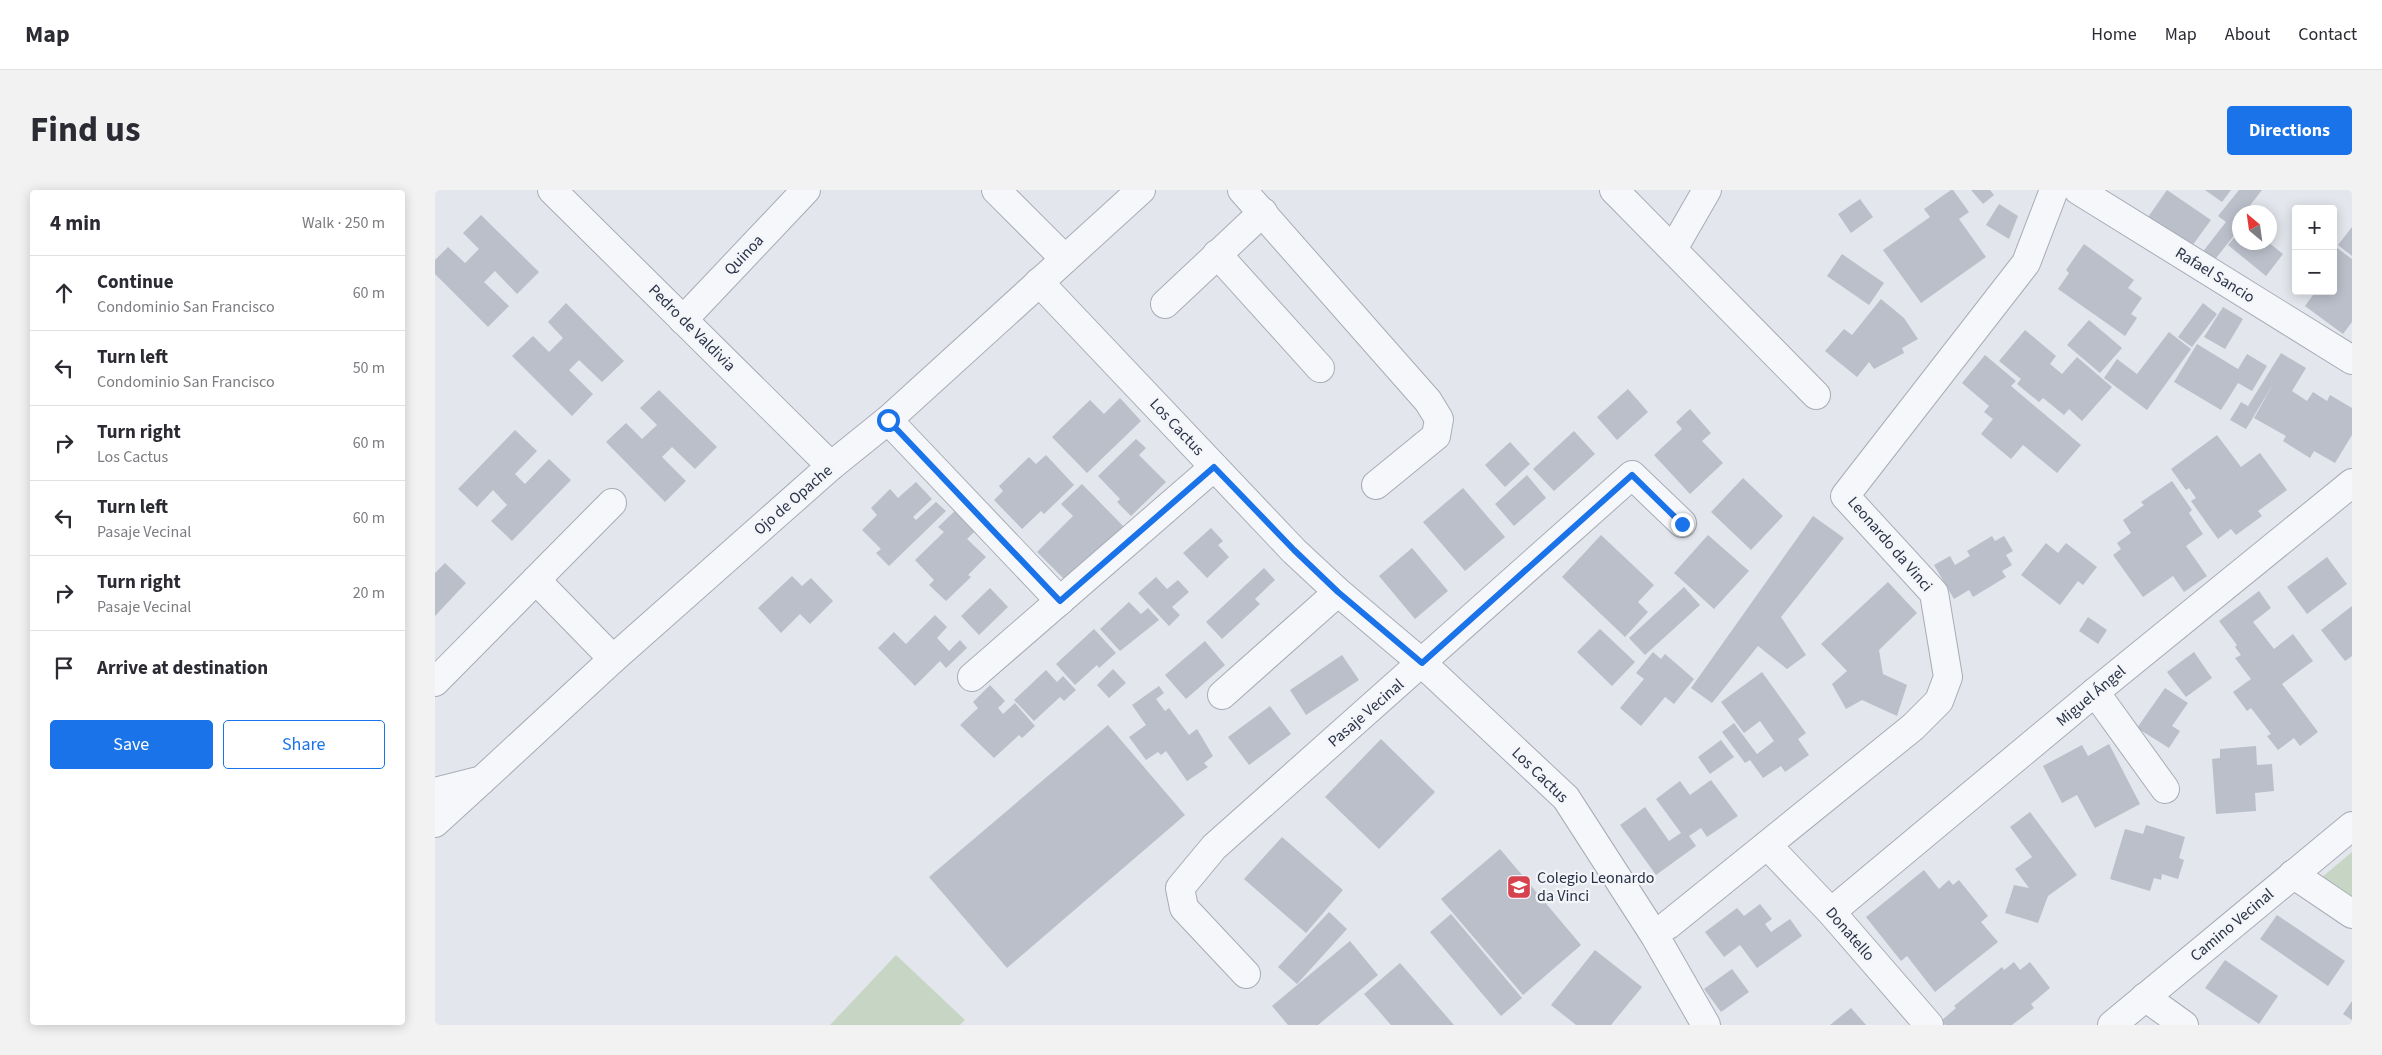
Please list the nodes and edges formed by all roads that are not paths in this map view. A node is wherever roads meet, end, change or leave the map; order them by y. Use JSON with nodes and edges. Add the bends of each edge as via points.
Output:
{"nodes":[{"id":1,"x":552,"y":190,"type":"edge"},
{"id":2,"x":806,"y":190,"type":"edge"},
{"id":3,"x":996,"y":190,"type":"edge"},
{"id":4,"x":1141,"y":190,"type":"edge"},
{"id":5,"x":1242,"y":190,"type":"edge"},
{"id":6,"x":1614,"y":190,"type":"edge"},
{"id":7,"x":1707,"y":190,"type":"edge"},
{"id":8,"x":2053,"y":190,"type":"edge"},
{"id":9,"x":2078,"y":190,"type":"edge"},
{"id":10,"x":1263,"y":212,"type":"junction"},
{"id":11,"x":1673,"y":249,"type":"junction"},
{"id":12,"x":1217,"y":254,"type":"junction"},
{"id":13,"x":1065,"y":259,"type":"junction"},
{"id":14,"x":1039,"y":282,"type":"junction"},
{"id":15,"x":1165,"y":304,"type":"dead end"},
{"id":16,"x":683,"y":320,"type":"junction"},
{"id":17,"x":2352,"y":360,"type":"edge"},
{"id":18,"x":1320,"y":368,"type":"dead end"},
{"id":19,"x":1816,"y":395,"type":"dead end"},
{"id":20,"x":888,"y":420,"type":"junction"},
{"id":21,"x":831,"y":466,"type":"junction"},
{"id":22,"x":1214,"y":467,"type":"junction"},
{"id":23,"x":2352,"y":483,"type":"edge"},
{"id":24,"x":1376,"y":485,"type":"dead end"},
{"id":25,"x":612,"y":503,"type":"dead end"},
{"id":26,"x":1682,"y":524,"type":"dead end"},
{"id":27,"x":536,"y":580,"type":"junction"},
{"id":28,"x":1338,"y":592,"type":"junction"},
{"id":29,"x":1060,"y":601,"type":"junction"},
{"id":30,"x":613,"y":659,"type":"junction"},
{"id":31,"x":1422,"y":663,"type":"junction"},
{"id":32,"x":972,"y":677,"type":"dead end"},
{"id":33,"x":435,"y":682,"type":"edge"},
{"id":34,"x":2095,"y":692,"type":"junction"},
{"id":35,"x":1222,"y":694,"type":"dead end"},
{"id":36,"x":482,"y":780,"type":"junction"},
{"id":37,"x":2165,"y":789,"type":"dead end"},
{"id":38,"x":435,"y":792,"type":"edge"},
{"id":39,"x":435,"y":824,"type":"edge"},
{"id":40,"x":2352,"y":826,"type":"edge"},
{"id":41,"x":1768,"y":846,"type":"junction"},
{"id":42,"x":2293,"y":874,"type":"junction"},
{"id":43,"x":1831,"y":912,"type":"junction"},
{"id":44,"x":2352,"y":914,"type":"edge"},
{"id":45,"x":1668,"y":925,"type":"dead end"},
{"id":46,"x":1246,"y":974,"type":"dead end"},
{"id":47,"x":2145,"y":997,"type":"junction"},
{"id":48,"x":1706,"y":1025,"type":"edge"},
{"id":49,"x":1929,"y":1025,"type":"edge"},
{"id":50,"x":2112,"y":1025,"type":"edge"},
{"id":51,"x":2184,"y":1025,"type":"edge"}],
"edges":[{"from":1,"to":16,"type":"street","name":"Pedro de Valdivia"},
{"from":2,"to":16,"type":"street","name":"Quinoa"},
{"from":3,"to":13,"type":"street"},
{"from":4,"to":13,"type":"street","name":"Ojo de Opache"},
{"from":5,"to":10,"type":"street"},
{"from":6,"to":11,"type":"street"},
{"from":7,"to":11,"type":"street"},
{"from":8,"to":41,"type":"street","name":"Leonardo da Vinci","via":[[2026,262],[1845,496],[1934,593],[1948,677],[1939,701],[1913,727]]},
{"from":9,"to":17,"type":"street","name":"Rafael Sancio"},
{"from":10,"to":12,"type":"street"},
{"from":10,"to":24,"type":"street","via":[[1428,401],[1439,419],[1436,436]]},
{"from":11,"to":19,"type":"street"},
{"from":12,"to":15,"type":"street"},
{"from":12,"to":18,"type":"street"},
{"from":13,"to":14,"type":"street","name":"Ojo de Opache"},
{"from":14,"to":20,"type":"street","name":"Ojo de Opache"},
{"from":14,"to":22,"type":"street","name":"Los Cactus"},
{"from":16,"to":21,"type":"street","name":"Pedro de Valdivia"},
{"from":20,"to":21,"type":"street","name":"Ojo de Opache"},
{"from":20,"to":29,"type":"street"},
{"from":21,"to":30,"type":"street","name":"Ojo de Opache"},
{"from":22,"to":28,"type":"street","name":"Los Cactus"},
{"from":22,"to":29,"type":"street"},
{"from":23,"to":34,"type":"street","name":"Miguel Ángel"},
{"from":25,"to":27,"type":"street"},
{"from":26,"to":31,"type":"street","name":"Pasaje Vecinal","via":[[1632,475]]},
{"from":27,"to":30,"type":"street"},
{"from":27,"to":33,"type":"street"},
{"from":28,"to":31,"type":"street","name":"Los Cactus"},
{"from":28,"to":35,"type":"street"},
{"from":29,"to":32,"type":"street"},
{"from":30,"to":36,"type":"street","name":"Ojo de Opache"},
{"from":31,"to":46,"type":"street","name":"Pasaje Vecinal","via":[[1214,847],[1180,888],[1183,908]]},
{"from":31,"to":48,"type":"street","name":"Los Cactus","via":[[1566,798],[1655,936]]},
{"from":34,"to":37,"type":"street"},
{"from":34,"to":43,"type":"street","name":"Miguel Ángel"},
{"from":36,"to":38,"type":"street","name":"Ojo de Opache"},
{"from":36,"to":39,"type":"street"},
{"from":40,"to":42,"type":"street","name":"Camino Vecinal"},
{"from":41,"to":43,"type":"street","name":"Donatello"},
{"from":41,"to":45,"type":"street","name":"Leonardo da Vinci"},
{"from":42,"to":44,"type":"street"},
{"from":42,"to":47,"type":"street","name":"Camino Vecinal"},
{"from":43,"to":49,"type":"street","name":"Donatello"},
{"from":47,"to":50,"type":"street","name":"Camino Vecinal"},
{"from":47,"to":51,"type":"street"}]}
